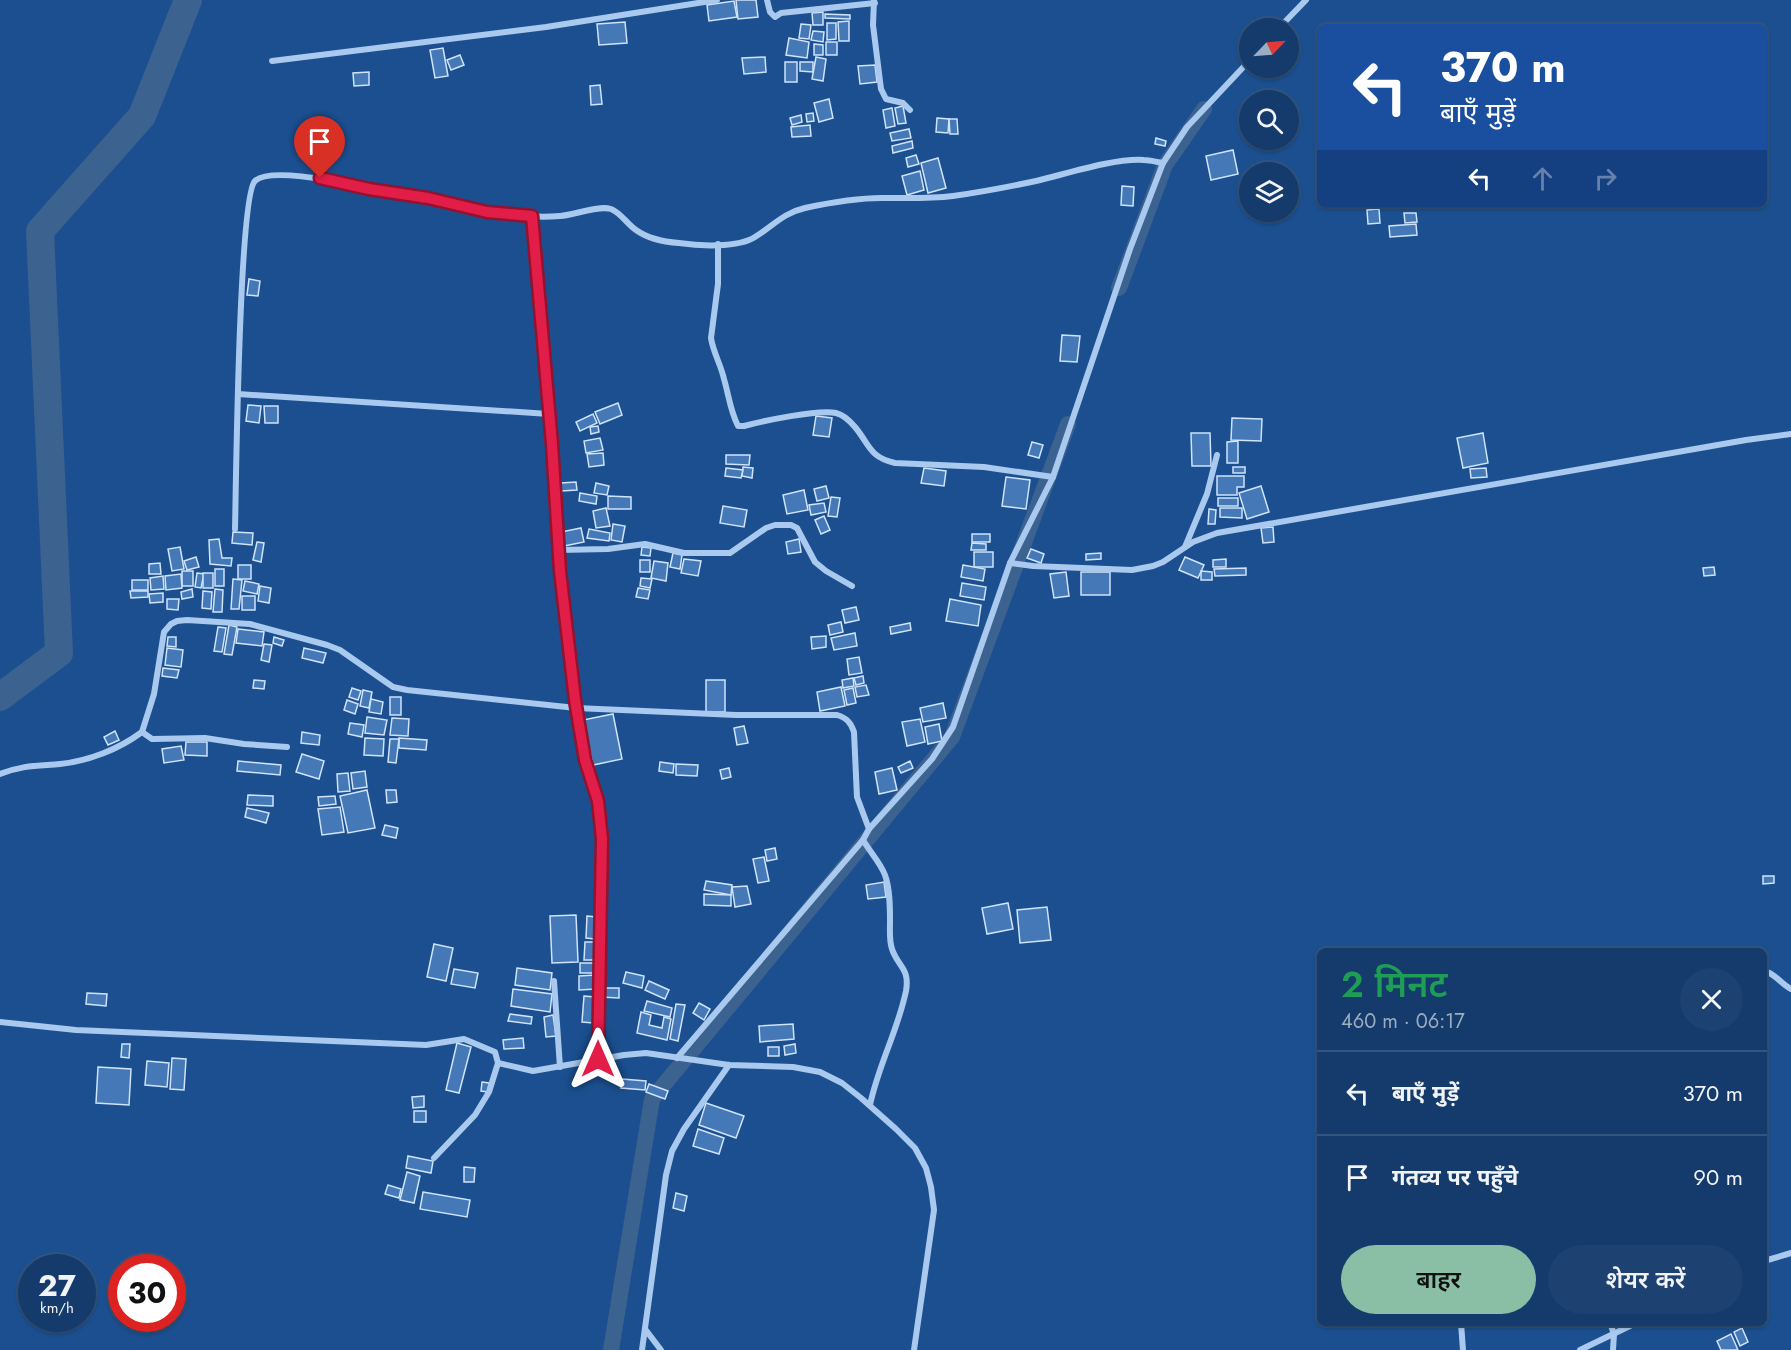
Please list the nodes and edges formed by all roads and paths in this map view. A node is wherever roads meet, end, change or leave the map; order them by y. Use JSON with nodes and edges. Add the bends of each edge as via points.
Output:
{"nodes":[{"id":1,"x":717,"y":0,"type":"edge"},
{"id":2,"x":767,"y":0,"type":"edge"},
{"id":3,"x":1306,"y":0,"type":"edge"},
{"id":4,"x":874,"y":2,"type":"edge"},
{"id":5,"x":1289,"y":18,"type":"edge"},
{"id":6,"x":272,"y":61,"type":"dead end"},
{"id":7,"x":1239,"y":72,"type":"edge"},
{"id":8,"x":910,"y":110,"type":"dead end"},
{"id":9,"x":1163,"y":163,"type":"junction"},
{"id":10,"x":532,"y":216,"type":"junction"},
{"id":11,"x":718,"y":244,"type":"junction"},
{"id":12,"x":237,"y":394,"type":"junction"},
{"id":13,"x":549,"y":414,"type":"junction"},
{"id":14,"x":1791,"y":434,"type":"edge"},
{"id":15,"x":1217,"y":455,"type":"dead end"},
{"id":16,"x":1053,"y":477,"type":"junction"},
{"id":17,"x":235,"y":529,"type":"dead end"},
{"id":18,"x":1184,"y":549,"type":"junction"},
{"id":19,"x":559,"y":550,"type":"junction"},
{"id":20,"x":1010,"y":563,"type":"junction"},
{"id":21,"x":852,"y":586,"type":"dead end"},
{"id":22,"x":576,"y":708,"type":"junction"},
{"id":23,"x":142,"y":732,"type":"junction"},
{"id":24,"x":287,"y":747,"type":"dead end"},
{"id":25,"x":0,"y":774,"type":"edge"},
{"id":26,"x":869,"y":829,"type":"junction"},
{"id":27,"x":865,"y":843,"type":"junction"},
{"id":28,"x":1767,"y":972,"type":"edge"},
{"id":29,"x":555,"y":981,"type":"dead end"},
{"id":30,"x":1791,"y":989,"type":"edge"},
{"id":31,"x":0,"y":1022,"type":"edge"},
{"id":32,"x":677,"y":1058,"type":"junction"},
{"id":33,"x":598,"y":1059,"type":"junction"},
{"id":34,"x":498,"y":1063,"type":"junction"},
{"id":35,"x":729,"y":1065,"type":"junction"},
{"id":36,"x":560,"y":1067,"type":"junction"},
{"id":37,"x":870,"y":1105,"type":"junction"},
{"id":38,"x":434,"y":1158,"type":"dead end"},
{"id":39,"x":1791,"y":1253,"type":"edge"},
{"id":40,"x":1767,"y":1260,"type":"edge"},
{"id":41,"x":1461,"y":1326,"type":"edge"},
{"id":42,"x":1611,"y":1326,"type":"edge"},
{"id":43,"x":1630,"y":1326,"type":"edge"},
{"id":44,"x":645,"y":1329,"type":"junction"},
{"id":45,"x":1614,"y":1334,"type":"junction"},
{"id":46,"x":642,"y":1350,"type":"edge"},
{"id":47,"x":661,"y":1350,"type":"edge"},
{"id":48,"x":914,"y":1350,"type":"edge"},
{"id":49,"x":1463,"y":1350,"type":"edge"},
{"id":50,"x":1580,"y":1350,"type":"edge"},
{"id":51,"x":1613,"y":1350,"type":"edge"}],
"edges":[{"from":1,"to":6,"type":"street","via":[[546,27]]},
{"from":2,"to":4,"type":"street","via":[[776,17],[781,13]]},
{"from":3,"to":5,"type":"street"},
{"from":4,"to":8,"type":"street","via":[[881,89],[886,99],[903,103]]},
{"from":7,"to":9,"type":"street","via":[[1187,127]]},
{"from":9,"to":11,"type":"street","via":[[1125,161],[964,194],[867,199],[808,207],[786,215],[753,239],[735,245]]},
{"from":9,"to":16,"type":"street"},
{"from":10,"to":11,"type":"street","via":[[560,216],[605,208],[648,236],[681,244]]},
{"from":10,"to":12,"type":"street","via":[[487,212],[320,178],[265,175],[256,179],[251,185],[247,221]]},
{"from":10,"to":13,"type":"street"},
{"from":11,"to":16,"type":"street","via":[[711,338],[738,426],[825,411],[850,421],[870,450],[883,460],[984,467]]},
{"from":12,"to":13,"type":"street"},
{"from":12,"to":17,"type":"street"},
{"from":13,"to":19,"type":"street"},
{"from":14,"to":18,"type":"street","via":[[1217,533]]},
{"from":15,"to":18,"type":"street","via":[[1207,494]]},
{"from":16,"to":20,"type":"street"},
{"from":18,"to":20,"type":"street","via":[[1163,562],[1132,570]]},
{"from":19,"to":21,"type":"street","via":[[645,544],[684,553],[730,553],[766,528],[791,525],[815,562]]},
{"from":19,"to":22,"type":"street"},
{"from":20,"to":26,"type":"street","via":[[952,727],[932,759]]},
{"from":22,"to":23,"type":"street","via":[[393,687],[327,645],[250,624],[187,620],[171,624],[164,632],[154,694]]},
{"from":22,"to":26,"type":"street","via":[[845,718],[854,732],[857,797]]},
{"from":22,"to":33,"type":"street","via":[[601,818]]},
{"from":23,"to":24,"type":"street","via":[[152,739],[205,738]]},
{"from":23,"to":25,"type":"street","via":[[124,745],[83,759],[19,767]]},
{"from":26,"to":27,"type":"street"},
{"from":27,"to":32,"type":"street"},
{"from":27,"to":37,"type":"street","via":[[885,875],[892,948],[907,981]]},
{"from":28,"to":30,"type":"street"},
{"from":29,"to":36,"type":"street"},
{"from":31,"to":34,"type":"street","via":[[76,1030],[426,1045],[464,1039],[495,1052]]},
{"from":32,"to":33,"type":"street","via":[[646,1053]]},
{"from":32,"to":35,"type":"street"},
{"from":33,"to":36,"type":"street"},
{"from":34,"to":36,"type":"street","via":[[533,1071]]},
{"from":34,"to":38,"type":"street","via":[[489,1092],[475,1115]]},
{"from":35,"to":37,"type":"street","via":[[820,1072]]},
{"from":35,"to":44,"type":"street","via":[[672,1151]]},
{"from":37,"to":48,"type":"street","via":[[915,1148],[932,1187],[934,1210]]},
{"from":39,"to":40,"type":"street"},
{"from":41,"to":49,"type":"street"},
{"from":42,"to":45,"type":"street"},
{"from":43,"to":45,"type":"street"},
{"from":44,"to":46,"type":"street"},
{"from":44,"to":47,"type":"street"},
{"from":45,"to":50,"type":"street"},
{"from":45,"to":51,"type":"street"}]}
